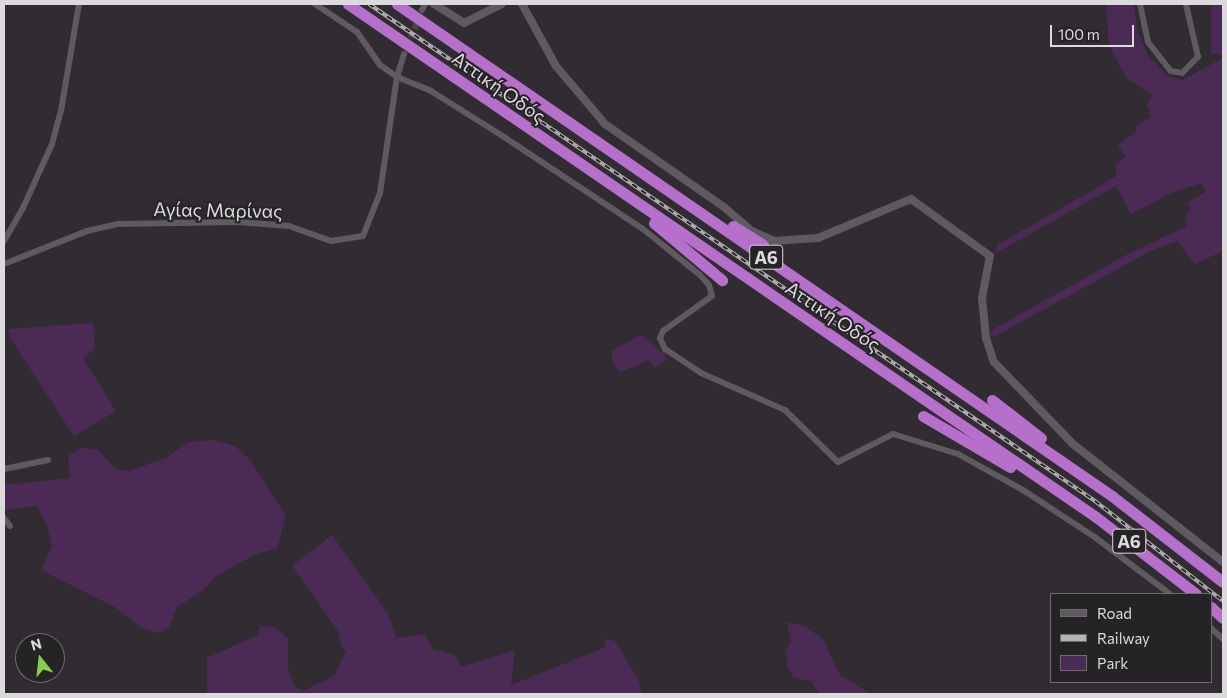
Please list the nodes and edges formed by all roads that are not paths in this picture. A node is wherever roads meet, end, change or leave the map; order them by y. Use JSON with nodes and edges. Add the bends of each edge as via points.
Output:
{"nodes":[{"id":1,"x":79,"y":4,"type":"edge"},
{"id":2,"x":315,"y":4,"type":"edge"},
{"id":3,"x":348,"y":4,"type":"edge"},
{"id":4,"x":397,"y":4,"type":"edge"},
{"id":5,"x":434,"y":4,"type":"edge"},
{"id":6,"x":502,"y":4,"type":"edge"},
{"id":7,"x":522,"y":4,"type":"edge"},
{"id":8,"x":1140,"y":4,"type":"edge"},
{"id":9,"x":1186,"y":4,"type":"edge"},
{"id":10,"x":404,"y":54,"type":"tunnel mouth"},
{"id":11,"x":397,"y":77,"type":"junction"},
{"id":12,"x":590,"y":136,"type":"junction"},
{"id":13,"x":627,"y":198,"type":"junction"},
{"id":14,"x":4,"y":241,"type":"edge"},
{"id":15,"x":764,"y":245,"type":"dead end"},
{"id":16,"x":4,"y":264,"type":"edge"},
{"id":17,"x":722,"y":280,"type":"dead end"},
{"id":18,"x":992,"y":400,"type":"dead end"},
{"id":19,"x":923,"y":416,"type":"dead end"},
{"id":20,"x":48,"y":460,"type":"dead end"},
{"id":21,"x":4,"y":469,"type":"edge"},
{"id":22,"x":1075,"y":470,"type":"junction"},
{"id":23,"x":1058,"y":491,"type":"junction"},
{"id":24,"x":4,"y":518,"type":"edge"},
{"id":25,"x":10,"y":526,"type":"dead end"},
{"id":26,"x":1223,"y":562,"type":"edge"},
{"id":27,"x":1223,"y":582,"type":"edge"},
{"id":28,"x":1169,"y":593,"type":"edge"},
{"id":29,"x":1195,"y":593,"type":"edge"},
{"id":30,"x":1212,"y":608,"type":"edge"},
{"id":31,"x":1223,"y":618,"type":"edge"},
{"id":32,"x":1212,"y":629,"type":"edge"},
{"id":33,"x":1223,"y":639,"type":"edge"}],
"edges":[{"from":1,"to":14,"type":"street","via":[[61,111],[52,144]]},
{"from":2,"to":11,"type":"street","via":[[357,32],[380,65]]},
{"from":3,"to":13,"type":"highway","name":"Αττική Οδός","number":"Α6"},
{"from":4,"to":12,"type":"highway","name":"Αττική Οδός","number":"Α6"},
{"from":5,"to":6,"type":"street","via":[[464,23]]},
{"from":7,"to":26,"type":"street","via":[[556,66],[605,124],[724,207],[752,231],[774,241],[818,238],[911,199],[990,256],[982,298],[984,324],[989,350],[999,369],[1073,444]]},
{"from":8,"to":9,"type":"street","via":[[1148,42],[1171,71],[1182,73],[1198,57]]},
{"from":10,"to":11,"type":"street"},
{"from":11,"to":16,"type":"street","name":"Αγίας Μαρίνας","via":[[380,193],[363,236],[331,241],[289,226],[238,222],[118,224],[87,231]]},
{"from":11,"to":28,"type":"street","via":[[431,91],[504,138],[643,230],[700,275],[709,285],[712,296],[663,331],[660,338],[665,349],[701,373],[784,410],[838,462],[894,434],[958,454],[1080,527]]},
{"from":12,"to":15,"type":"highway","via":[[630,157]]},
{"from":12,"to":22,"type":"highway","name":"Αττική Οδός","number":"Α6"},
{"from":13,"to":17,"type":"highway"},
{"from":13,"to":23,"type":"highway","name":"Αττική Οδός","number":"Α6"},
{"from":18,"to":22,"type":"highway","via":[[1057,451]]},
{"from":19,"to":23,"type":"highway"},
{"from":20,"to":21,"type":"street"},
{"from":22,"to":27,"type":"highway","name":"Αττική Οδός","number":"Α6","via":[[1143,518]]},
{"from":23,"to":29,"type":"highway","name":"Αττική Οδός","number":"Α6"},
{"from":24,"to":25,"type":"street"},
{"from":30,"to":31,"type":"highway"},
{"from":32,"to":33,"type":"street"}]}
